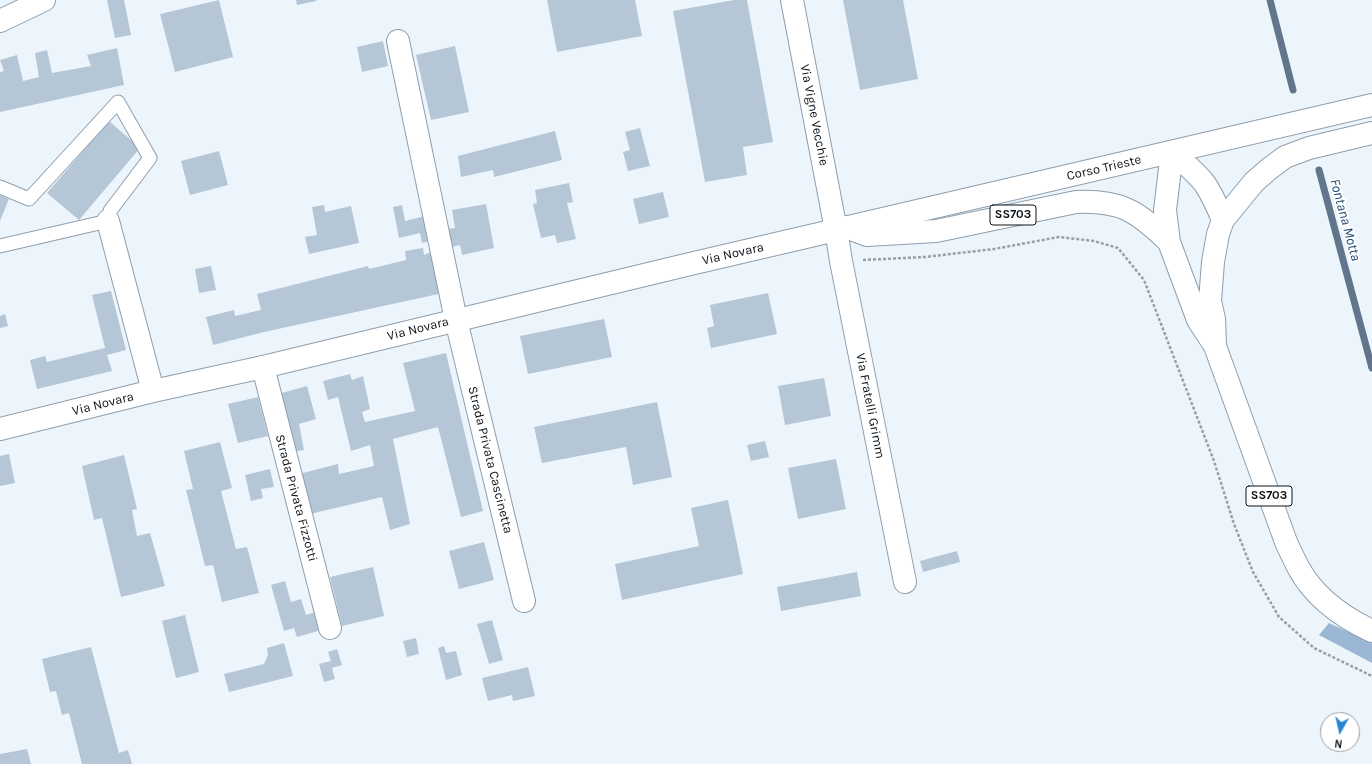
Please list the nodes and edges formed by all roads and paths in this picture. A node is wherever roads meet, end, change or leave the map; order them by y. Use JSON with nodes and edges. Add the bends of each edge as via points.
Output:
{"nodes":[{"id":1,"x":44,"y":0,"type":"edge"},
{"id":2,"x":792,"y":0,"type":"edge"},
{"id":3,"x":0,"y":21,"type":"edge"},
{"id":4,"x":398,"y":41,"type":"dead end"},
{"id":5,"x":1372,"y":105,"type":"edge"},
{"id":6,"x":1372,"y":133,"type":"edge"},
{"id":7,"x":1172,"y":152,"type":"junction"},
{"id":8,"x":0,"y":187,"type":"edge"},
{"id":9,"x":1223,"y":220,"type":"junction"},
{"id":10,"x":108,"y":221,"type":"junction"},
{"id":11,"x":841,"y":228,"type":"junction"},
{"id":12,"x":1169,"y":242,"type":"junction"},
{"id":13,"x":0,"y":246,"type":"edge"},
{"id":14,"x":841,"y":261,"type":"junction"},
{"id":15,"x":456,"y":320,"type":"junction"},
{"id":16,"x":1215,"y":346,"type":"junction"},
{"id":17,"x":262,"y":367,"type":"junction"},
{"id":18,"x":153,"y":391,"type":"junction"},
{"id":19,"x":0,"y":429,"type":"edge"},
{"id":20,"x":905,"y":582,"type":"dead end"},
{"id":21,"x":524,"y":601,"type":"dead end"},
{"id":22,"x":1367,"y":627,"type":"edge"},
{"id":23,"x":330,"y":628,"type":"dead end"},
{"id":24,"x":1372,"y":676,"type":"edge"}],
"edges":[{"from":1,"to":3,"type":"main road"},
{"from":2,"to":11,"type":"main road","name":"Via Vigne Vecchie"},
{"from":4,"to":15,"type":"main road","name":"Strada Privata Cascinetta"},
{"from":5,"to":7,"type":"main road","name":"Corso Trieste"},
{"from":6,"to":9,"type":"main road","number":"SS703","via":[[1309,148],[1285,157],[1254,182]]},
{"from":7,"to":9,"type":"main road","via":[[1204,183],[1215,199]]},
{"from":7,"to":11,"type":"main road","name":"Corso Trieste"},
{"from":7,"to":12,"type":"main road","number":"SS703","via":[[1165,210]]},
{"from":8,"to":10,"type":"lane","via":[[29,199],[118,102],[150,158],[110,211]]},
{"from":9,"to":16,"type":"main road","number":"SS703","via":[[1213,262],[1210,300]]},
{"from":10,"to":13,"type":"lane"},
{"from":10,"to":18,"type":"main road"},
{"from":11,"to":12,"type":"main road","number":"SS703","via":[[867,235],[936,231],[1076,202],[1095,201],[1122,207],[1137,215],[1151,224]]},
{"from":11,"to":14,"type":"main road","name":"Via Fratelli Grimm"},
{"from":11,"to":15,"type":"main road","name":"Via Novara"},
{"from":12,"to":16,"type":"main road","number":"SS703","via":[[1198,320]]},
{"from":14,"to":20,"type":"main road","name":"Via Fratelli Grimm"},
{"from":14,"to":24,"type":"path","via":[[925,257],[994,249],[1059,237],[1094,241],[1118,248],[1144,280],[1253,572],[1279,617],[1314,648]]},
{"from":15,"to":17,"type":"main road","name":"Via Novara"},
{"from":15,"to":21,"type":"main road","name":"Strada Privata Cascinetta"},
{"from":16,"to":22,"type":"main road","number":"SS703","via":[[1286,542],[1299,569],[1315,591],[1335,610]]},
{"from":17,"to":18,"type":"main road","name":"Via Novara"},
{"from":17,"to":23,"type":"main road","name":"Strada Privata Fizzotti"},
{"from":18,"to":19,"type":"main road","name":"Via Novara"}]}
